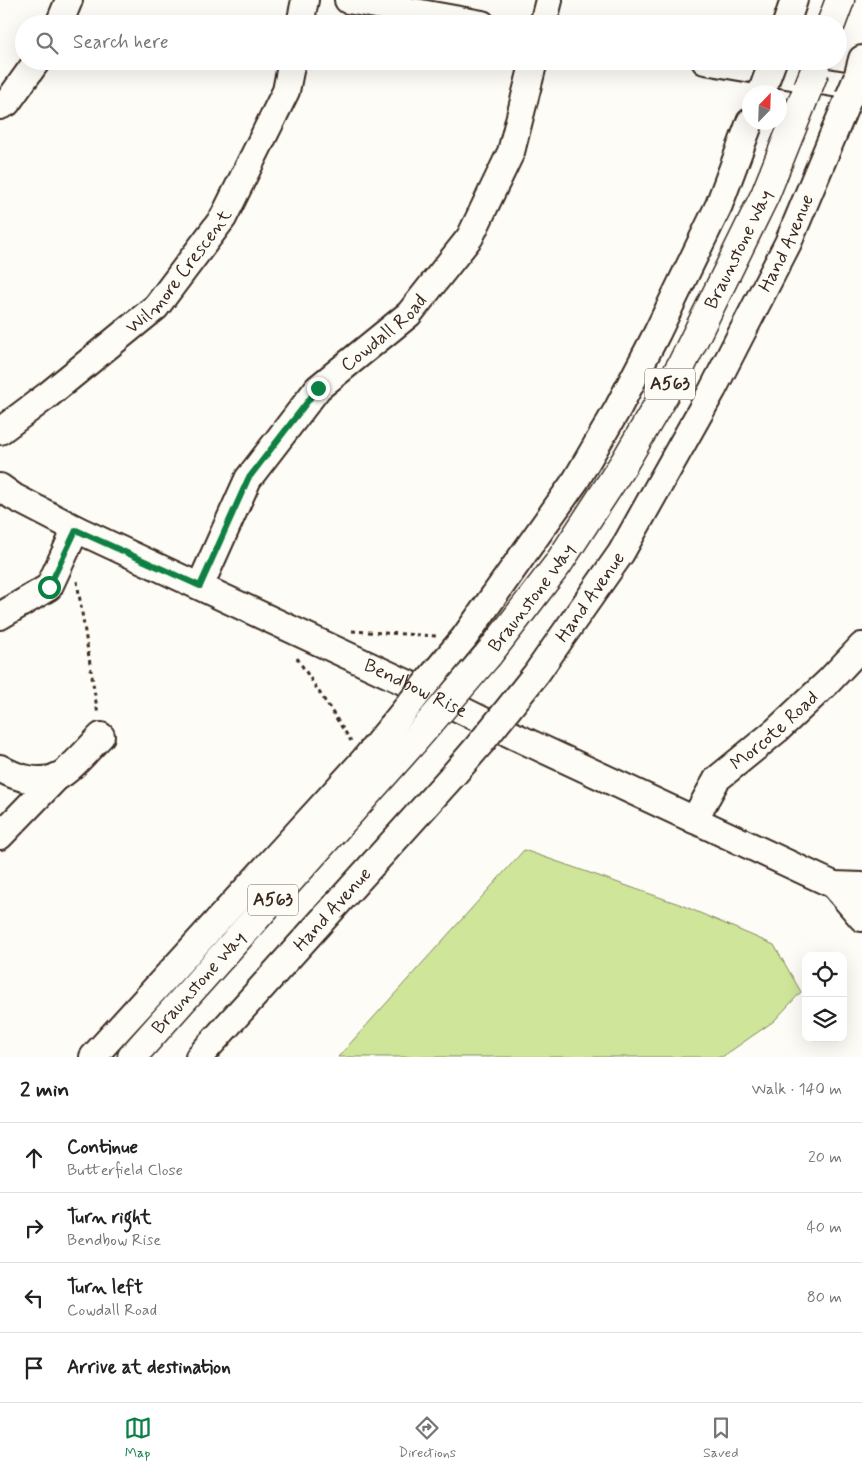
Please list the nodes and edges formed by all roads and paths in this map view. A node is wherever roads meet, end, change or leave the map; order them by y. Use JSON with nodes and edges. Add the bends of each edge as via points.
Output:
{"nodes":[{"id":1,"x":69,"y":0,"type":"edge"},
{"id":2,"x":305,"y":0,"type":"edge"},
{"id":3,"x":348,"y":0,"type":"edge"},
{"id":4,"x":549,"y":0,"type":"edge"},
{"id":5,"x":794,"y":0,"type":"edge"},
{"id":6,"x":840,"y":0,"type":"edge"},
{"id":7,"x":63,"y":15,"type":"edge"},
{"id":8,"x":302,"y":15,"type":"edge"},
{"id":9,"x":432,"y":15,"type":"edge"},
{"id":10,"x":545,"y":15,"type":"edge"},
{"id":11,"x":789,"y":15,"type":"edge"},
{"id":12,"x":834,"y":15,"type":"edge"},
{"id":13,"x":30,"y":70,"type":"edge"},
{"id":14,"x":290,"y":70,"type":"edge"},
{"id":15,"x":532,"y":70,"type":"edge"},
{"id":16,"x":770,"y":70,"type":"edge"},
{"id":17,"x":774,"y":70,"type":"edge"},
{"id":18,"x":813,"y":73,"type":"edge"},
{"id":19,"x":858,"y":81,"type":"edge"},
{"id":20,"x":764,"y":85,"type":"edge"},
{"id":21,"x":0,"y":106,"type":"edge"},
{"id":22,"x":747,"y":130,"type":"edge"},
{"id":23,"x":0,"y":430,"type":"edge"},
{"id":24,"x":0,"y":487,"type":"edge"},
{"id":25,"x":76,"y":530,"type":"junction"},
{"id":26,"x":58,"y":568,"type":"junction"},
{"id":27,"x":200,"y":586,"type":"junction"},
{"id":28,"x":0,"y":616,"type":"edge"},
{"id":29,"x":862,"y":646,"type":"edge"},
{"id":30,"x":101,"y":736,"type":"joint"},
{"id":31,"x":0,"y":768,"type":"edge"},
{"id":32,"x":58,"y":776,"type":"junction"},
{"id":33,"x":694,"y":820,"type":"junction"},
{"id":34,"x":0,"y":836,"type":"edge"},
{"id":35,"x":834,"y":885,"type":"junction"},
{"id":36,"x":862,"y":886,"type":"edge"},
{"id":37,"x":862,"y":918,"type":"edge"},
{"id":38,"x":93,"y":1057,"type":"edge"},
{"id":39,"x":132,"y":1057,"type":"edge"},
{"id":40,"x":198,"y":1057,"type":"edge"}],
"edges":[{"from":1,"to":7,"type":"street"},
{"from":2,"to":8,"type":"street"},
{"from":3,"to":9,"type":"street"},
{"from":4,"to":10,"type":"street"},
{"from":5,"to":11,"type":"street"},
{"from":6,"to":12,"type":"highway"},
{"from":13,"to":21,"type":"street","via":[[7,102]]},
{"from":14,"to":23,"type":"street","name":"Wilmore Crescent","via":[[286,91],[222,218],[156,307]]},
{"from":15,"to":27,"type":"street","name":"Cowdall Road","via":[[511,152],[470,237],[409,314],[318,388],[271,448],[248,479]]},
{"from":16,"to":20,"type":"street","bridge":true},
{"from":17,"to":19,"type":"street"},
{"from":18,"to":39,"type":"highway","name":"Braunstone Way","number":"A563","bridge":true,"via":[[765,195],[682,364],[624,463],[568,549],[488,655]]},
{"from":19,"to":40,"type":"street","name":"Hand Avenue","bridge":true,"via":[[788,243],[713,389],[620,552],[536,674],[480,744]]},
{"from":22,"to":38,"type":"street","bridge":true,"via":[[719,206],[618,408],[576,480],[464,638],[364,760]]},
{"from":24,"to":25,"type":"street","name":"Bendbow Rise"},
{"from":25,"to":26,"type":"street"},
{"from":25,"to":27,"type":"street","name":"Bendbow Rise"},
{"from":26,"to":28,"type":"street","via":[[49,587]]},
{"from":26,"to":30,"type":"path","via":[[77,577]]},
{"from":27,"to":33,"type":"street","name":"Bendbow Rise"},
{"from":29,"to":33,"type":"street","name":"Morcote Road","via":[[777,730],[717,779]]},
{"from":30,"to":32,"type":"street"},
{"from":31,"to":32,"type":"street","via":[[11,775],[37,780]]},
{"from":32,"to":34,"type":"street"},
{"from":33,"to":35,"type":"street","name":"Bendbow Rise"},
{"from":35,"to":36,"type":"street","name":"Bendbow Rise"},
{"from":35,"to":37,"type":"street","name":"Bendbow Rise"}]}
